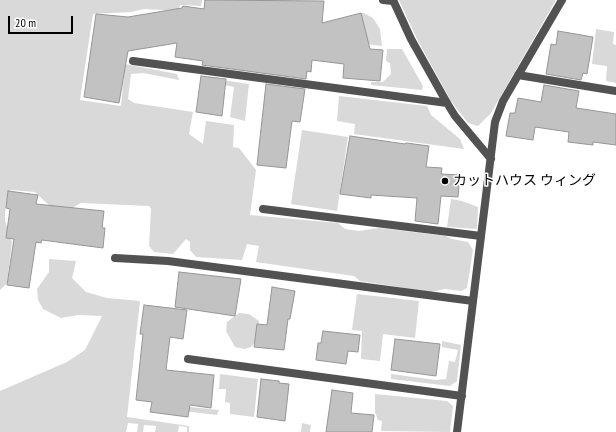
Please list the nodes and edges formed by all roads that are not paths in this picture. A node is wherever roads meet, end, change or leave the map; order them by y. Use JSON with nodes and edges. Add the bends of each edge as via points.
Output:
{"nodes":[{"id":1,"x":383,"y":0,"type":"edge"},
{"id":2,"x":393,"y":0,"type":"edge"},
{"id":3,"x":562,"y":0,"type":"edge"},
{"id":4,"x":133,"y":61,"type":"dead end"},
{"id":5,"x":518,"y":75,"type":"junction"},
{"id":6,"x":616,"y":91,"type":"edge"},
{"id":7,"x":447,"y":103,"type":"junction"},
{"id":8,"x":491,"y":159,"type":"junction"},
{"id":9,"x":263,"y":209,"type":"dead end"},
{"id":10,"x":481,"y":236,"type":"junction"},
{"id":11,"x":115,"y":258,"type":"dead end"},
{"id":12,"x":473,"y":301,"type":"junction"},
{"id":13,"x":188,"y":359,"type":"dead end"},
{"id":14,"x":462,"y":396,"type":"junction"},
{"id":15,"x":457,"y":432,"type":"edge"}],
"edges":[{"from":1,"to":2,"type":"street"},
{"from":2,"to":7,"type":"street","via":[[411,39]]},
{"from":3,"to":5,"type":"street"},
{"from":4,"to":7,"type":"street"},
{"from":5,"to":6,"type":"street"},
{"from":5,"to":8,"type":"street","via":[[503,101],[496,122]]},
{"from":7,"to":8,"type":"street"},
{"from":8,"to":10,"type":"street"},
{"from":9,"to":10,"type":"street"},
{"from":10,"to":12,"type":"street"},
{"from":11,"to":12,"type":"street","via":[[168,261]]},
{"from":12,"to":14,"type":"street"},
{"from":13,"to":14,"type":"street"},
{"from":14,"to":15,"type":"street"}]}
